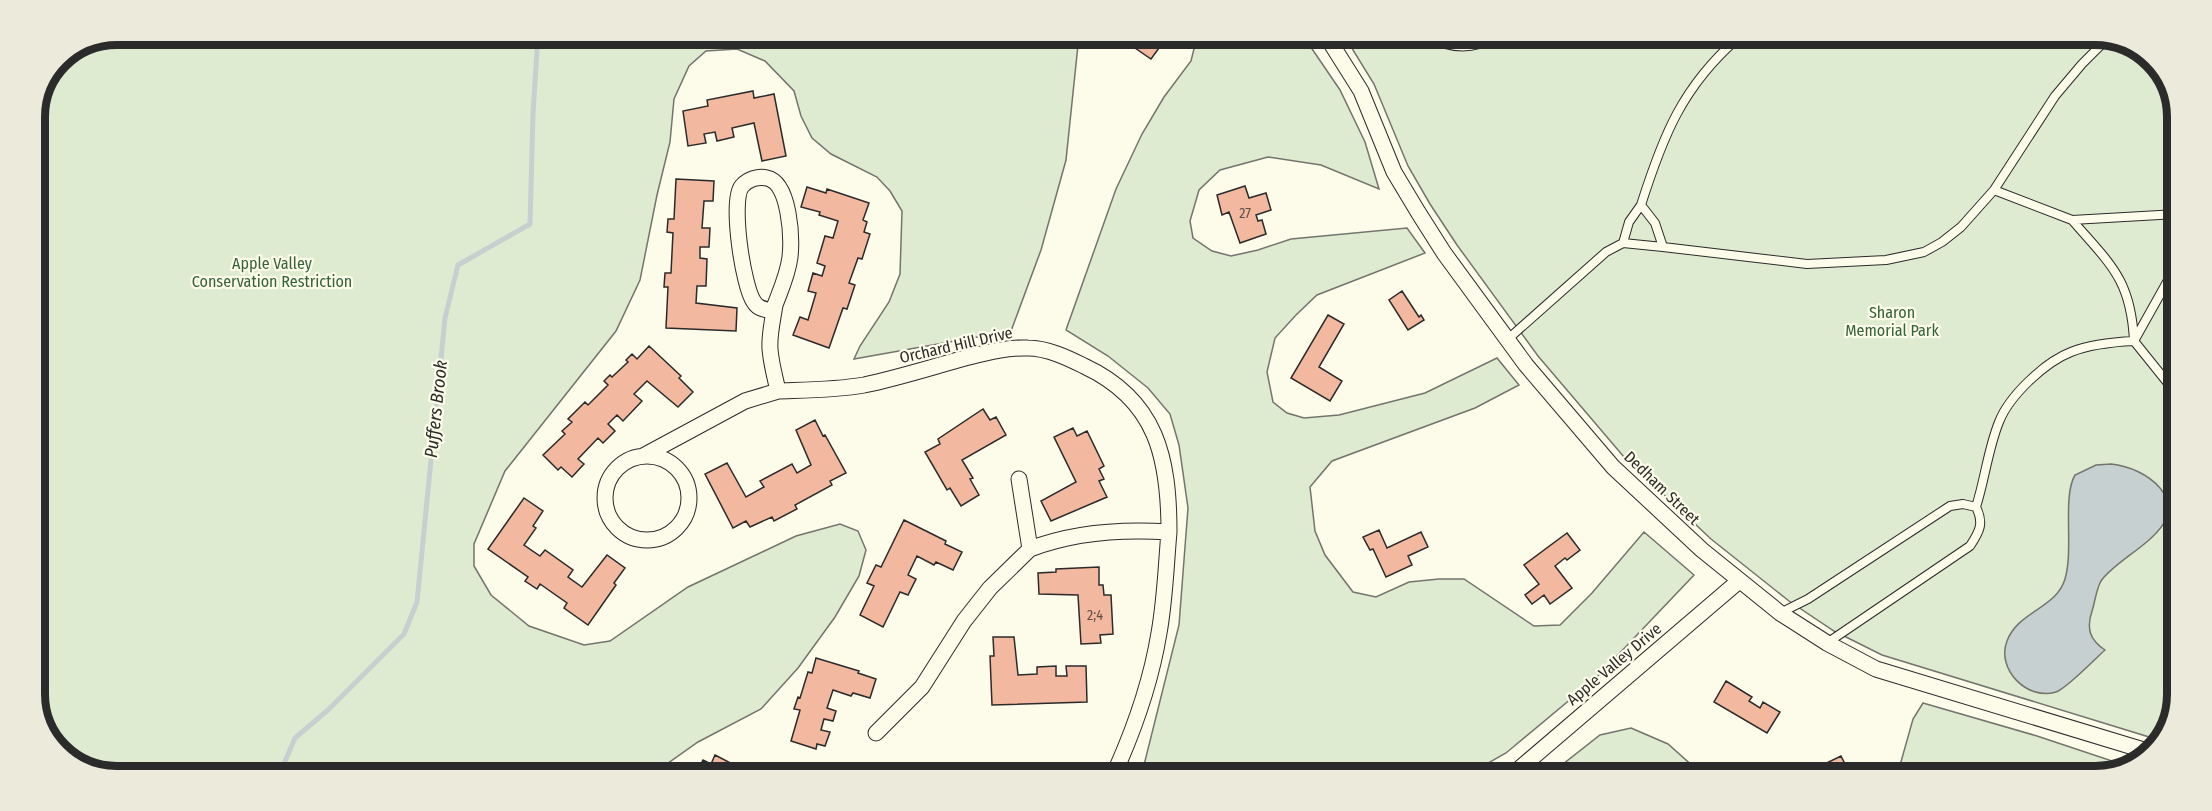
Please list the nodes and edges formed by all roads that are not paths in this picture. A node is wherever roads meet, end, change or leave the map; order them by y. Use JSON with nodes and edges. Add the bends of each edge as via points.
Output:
{"nodes":[{"id":1,"x":1331,"y":45,"type":"edge"},
{"id":2,"x":1449,"y":45,"type":"edge"},
{"id":3,"x":1477,"y":45,"type":"edge"},
{"id":4,"x":1731,"y":45,"type":"edge"},
{"id":5,"x":2101,"y":45,"type":"edge"},
{"id":6,"x":1994,"y":190,"type":"junction"},
{"id":7,"x":1641,"y":205,"type":"junction"},
{"id":8,"x":2167,"y":215,"type":"edge"},
{"id":9,"x":2072,"y":220,"type":"junction"},
{"id":10,"x":1623,"y":243,"type":"junction"},
{"id":11,"x":1663,"y":247,"type":"junction"},
{"id":12,"x":2167,"y":282,"type":"edge"},
{"id":13,"x":774,"y":311,"type":"junction"},
{"id":14,"x":1508,"y":339,"type":"junction"},
{"id":15,"x":2134,"y":340,"type":"junction"},
{"id":16,"x":2167,"y":382,"type":"edge"},
{"id":17,"x":778,"y":391,"type":"junction"},
{"id":18,"x":643,"y":456,"type":"junction"},
{"id":19,"x":1019,"y":479,"type":"dead end"},
{"id":20,"x":1976,"y":507,"type":"junction"},
{"id":21,"x":1168,"y":532,"type":"junction"},
{"id":22,"x":1030,"y":549,"type":"junction"},
{"id":23,"x":1739,"y":581,"type":"junction"},
{"id":24,"x":1780,"y":613,"type":"junction"},
{"id":25,"x":1827,"y":643,"type":"junction"},
{"id":26,"x":876,"y":733,"type":"dead end"},
{"id":27,"x":2141,"y":749,"type":"edge"},
{"id":28,"x":1117,"y":766,"type":"edge"},
{"id":29,"x":1523,"y":766,"type":"edge"}],
"edges":[{"from":1,"to":14,"type":"street","name":"Dedham Street","via":[[1361,91],[1403,189],[1444,253]]},
{"from":2,"to":3,"type":"lane"},
{"from":4,"to":7,"type":"lane","via":[[1703,72],[1685,97],[1656,158]]},
{"from":5,"to":6,"type":"lane","via":[[2055,96]]},
{"from":6,"to":9,"type":"lane"},
{"from":6,"to":11,"type":"lane","via":[[1942,242],[1924,252],[1886,260],[1808,264]]},
{"from":7,"to":10,"type":"lane","via":[[1629,222]]},
{"from":7,"to":11,"type":"lane","via":[[1655,223]]},
{"from":8,"to":9,"type":"lane"},
{"from":9,"to":15,"type":"lane","via":[[2122,280],[2133,314]]},
{"from":10,"to":11,"type":"lane"},
{"from":10,"to":14,"type":"lane","via":[[1606,252]]},
{"from":12,"to":15,"type":"lane"},
{"from":13,"to":13,"type":"street","via":[[788,266],[790,236],[783,193],[770,179],[759,178],[743,184],[737,193],[736,210],[744,274],[754,303]]},
{"from":13,"to":17,"type":"street","via":[[770,350]]},
{"from":14,"to":23,"type":"street","name":"Dedham Street","via":[[1613,467]]},
{"from":15,"to":16,"type":"lane"},
{"from":15,"to":20,"type":"lane","via":[[2068,353],[2024,386],[1999,421]]},
{"from":17,"to":18,"type":"street","name":"Orchard Hill Drive","via":[[745,401]]},
{"from":17,"to":21,"type":"street","name":"Orchard Hill Drive","via":[[864,385],[1013,348],[1030,348],[1072,360],[1118,387],[1149,421],[1165,467]]},
{"from":18,"to":18,"type":"street","name":"Orchard Hill Drive","via":[[668,460],[686,479],[690,491],[690,504],[682,522],[656,540],[630,537],[620,530],[606,504],[612,475],[620,465]]},
{"from":19,"to":22,"type":"street"},
{"from":20,"to":24,"type":"lane","via":[[1950,506],[1808,599]]},
{"from":20,"to":25,"type":"lane","via":[[1982,519],[1970,546]]},
{"from":21,"to":22,"type":"street","via":[[1097,533]]},
{"from":21,"to":28,"type":"street","name":"Orchard Hill Drive","via":[[1163,603],[1153,663]]},
{"from":22,"to":26,"type":"street","via":[[990,588],[964,621],[922,687]]},
{"from":23,"to":24,"type":"street","name":"Dedham Street"},
{"from":23,"to":29,"type":"street","name":"Apple Valley Drive"},
{"from":24,"to":25,"type":"street","name":"Dedham Street"},
{"from":25,"to":27,"type":"street","name":"Dedham Street","via":[[1876,669]]}]}
